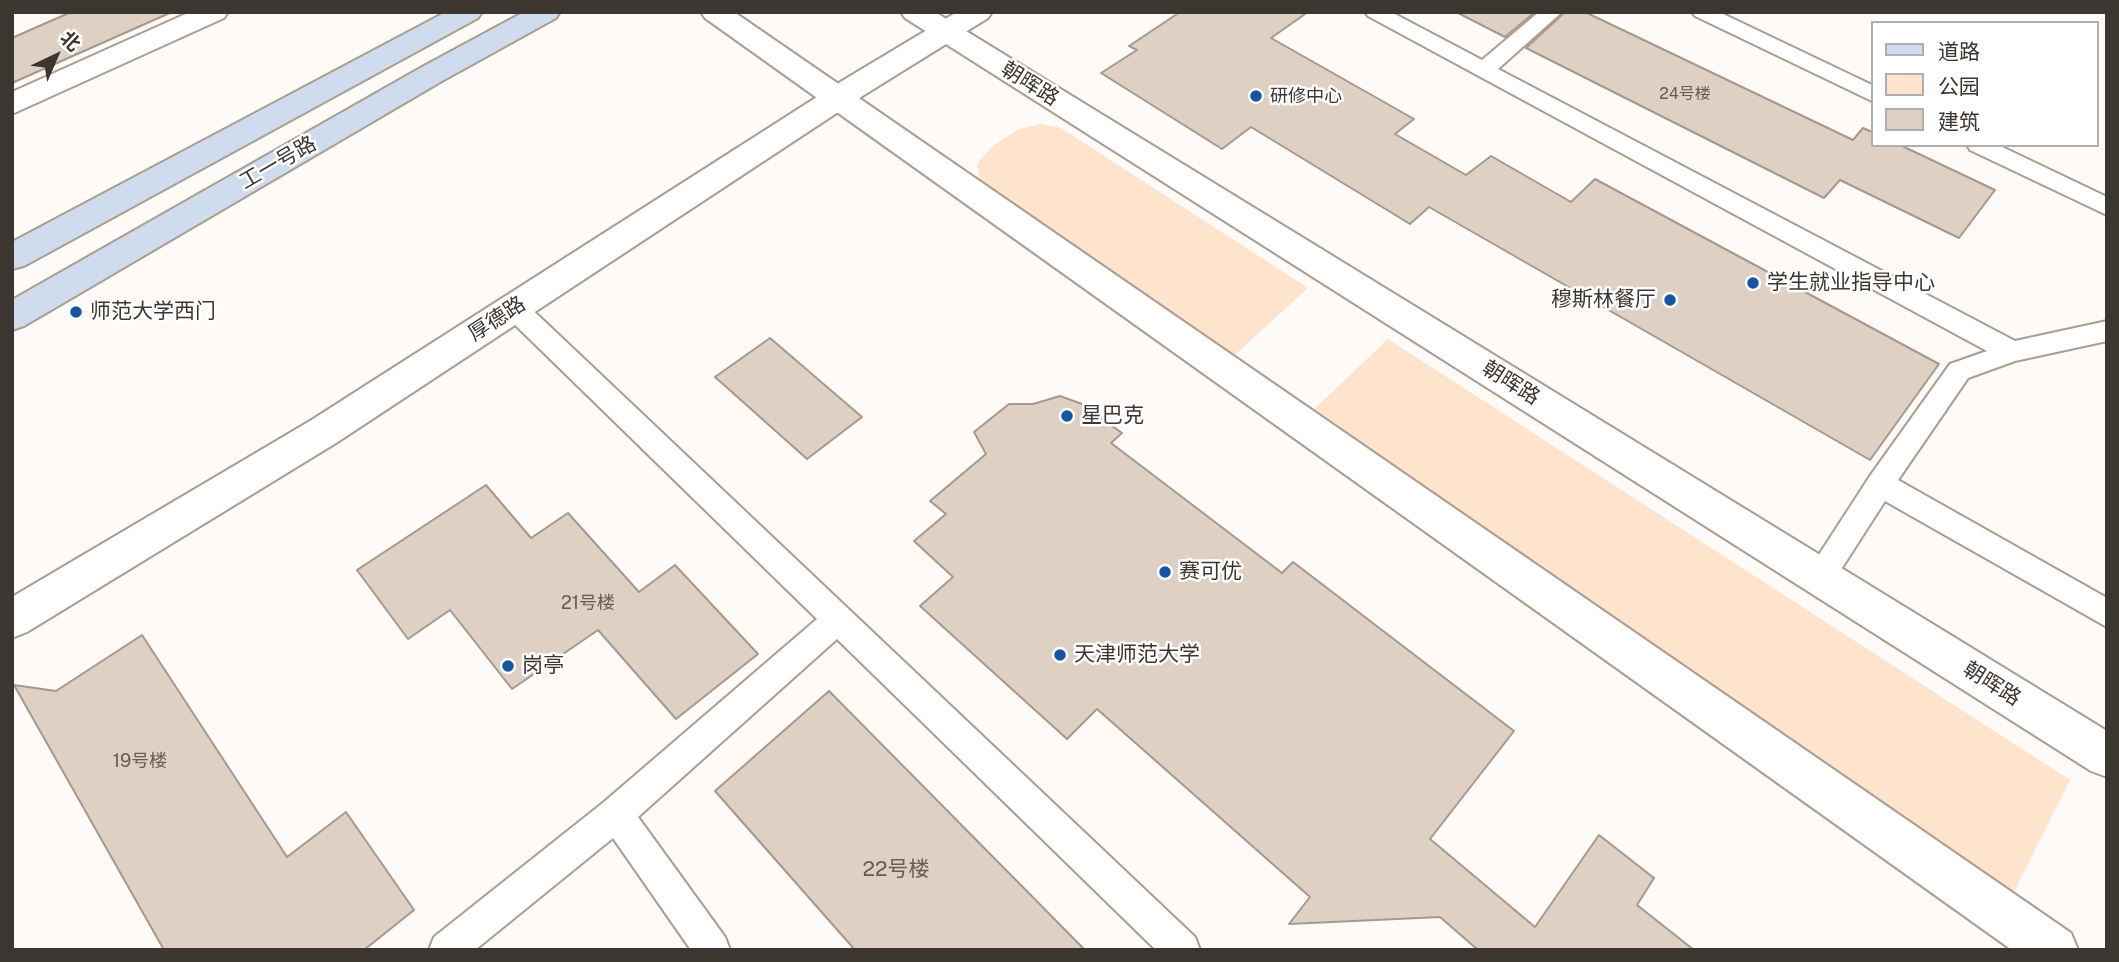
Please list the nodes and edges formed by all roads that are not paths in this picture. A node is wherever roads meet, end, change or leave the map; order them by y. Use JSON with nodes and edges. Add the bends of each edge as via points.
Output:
{"nodes":[{"id":1,"x":214,"y":12,"type":"edge"},
{"id":2,"x":468,"y":12,"type":"edge"},
{"id":3,"x":546,"y":12,"type":"edge"},
{"id":4,"x":715,"y":12,"type":"edge"},
{"id":5,"x":915,"y":12,"type":"edge"},
{"id":6,"x":978,"y":12,"type":"edge"},
{"id":7,"x":1375,"y":12,"type":"edge"},
{"id":8,"x":1552,"y":12,"type":"edge"},
{"id":9,"x":1702,"y":12,"type":"edge"},
{"id":10,"x":945,"y":32,"type":"junction"},
{"id":11,"x":1483,"y":70,"type":"junction"},
{"id":12,"x":1870,"y":93,"type":"edge"},
{"id":13,"x":836,"y":99,"type":"junction"},
{"id":14,"x":12,"y":104,"type":"edge"},
{"id":15,"x":1982,"y":147,"type":"edge"},
{"id":16,"x":2107,"y":207,"type":"edge"},
{"id":17,"x":12,"y":257,"type":"edge"},
{"id":18,"x":514,"y":308,"type":"junction"},
{"id":19,"x":12,"y":317,"type":"edge"},
{"id":20,"x":2107,"y":331,"type":"edge"},
{"id":21,"x":2012,"y":352,"type":"junction"},
{"id":22,"x":1880,"y":484,"type":"junction"},
{"id":23,"x":1821,"y":576,"type":"junction"},
{"id":24,"x":2107,"y":614,"type":"edge"},
{"id":25,"x":12,"y":619,"type":"edge"},
{"id":26,"x":838,"y":619,"type":"junction"},
{"id":27,"x":2107,"y":756,"type":"edge"},
{"id":28,"x":616,"y":814,"type":"junction"},
{"id":29,"x":447,"y":950,"type":"edge"},
{"id":30,"x":712,"y":950,"type":"edge"},
{"id":31,"x":1182,"y":950,"type":"edge"},
{"id":32,"x":2054,"y":950,"type":"edge"}],
"edges":[{"from":1,"to":14,"type":"street"},
{"from":2,"to":17,"type":"main road","name":"工一号路"},
{"from":3,"to":19,"type":"main road","name":"工一号路"},
{"from":4,"to":13,"type":"street"},
{"from":5,"to":10,"type":"street","name":"朝晖路"},
{"from":6,"to":10,"type":"street","name":"厚德路"},
{"from":7,"to":11,"type":"lane"},
{"from":8,"to":11,"type":"lane"},
{"from":9,"to":12,"type":"lane"},
{"from":10,"to":13,"type":"street","name":"厚德路"},
{"from":10,"to":23,"type":"street","name":"朝晖路"},
{"from":11,"to":21,"type":"lane"},
{"from":13,"to":18,"type":"street","name":"厚德路"},
{"from":13,"to":32,"type":"street"},
{"from":15,"to":16,"type":"lane"},
{"from":18,"to":25,"type":"street","name":"厚德路","via":[[323,432]]},
{"from":18,"to":26,"type":"lane"},
{"from":20,"to":21,"type":"lane"},
{"from":21,"to":22,"type":"lane","via":[[1959,371]]},
{"from":22,"to":23,"type":"lane"},
{"from":22,"to":24,"type":"lane"},
{"from":23,"to":27,"type":"street","name":"朝晖路"},
{"from":26,"to":28,"type":"lane"},
{"from":26,"to":31,"type":"lane"},
{"from":28,"to":29,"type":"lane"},
{"from":28,"to":30,"type":"lane"}]}
